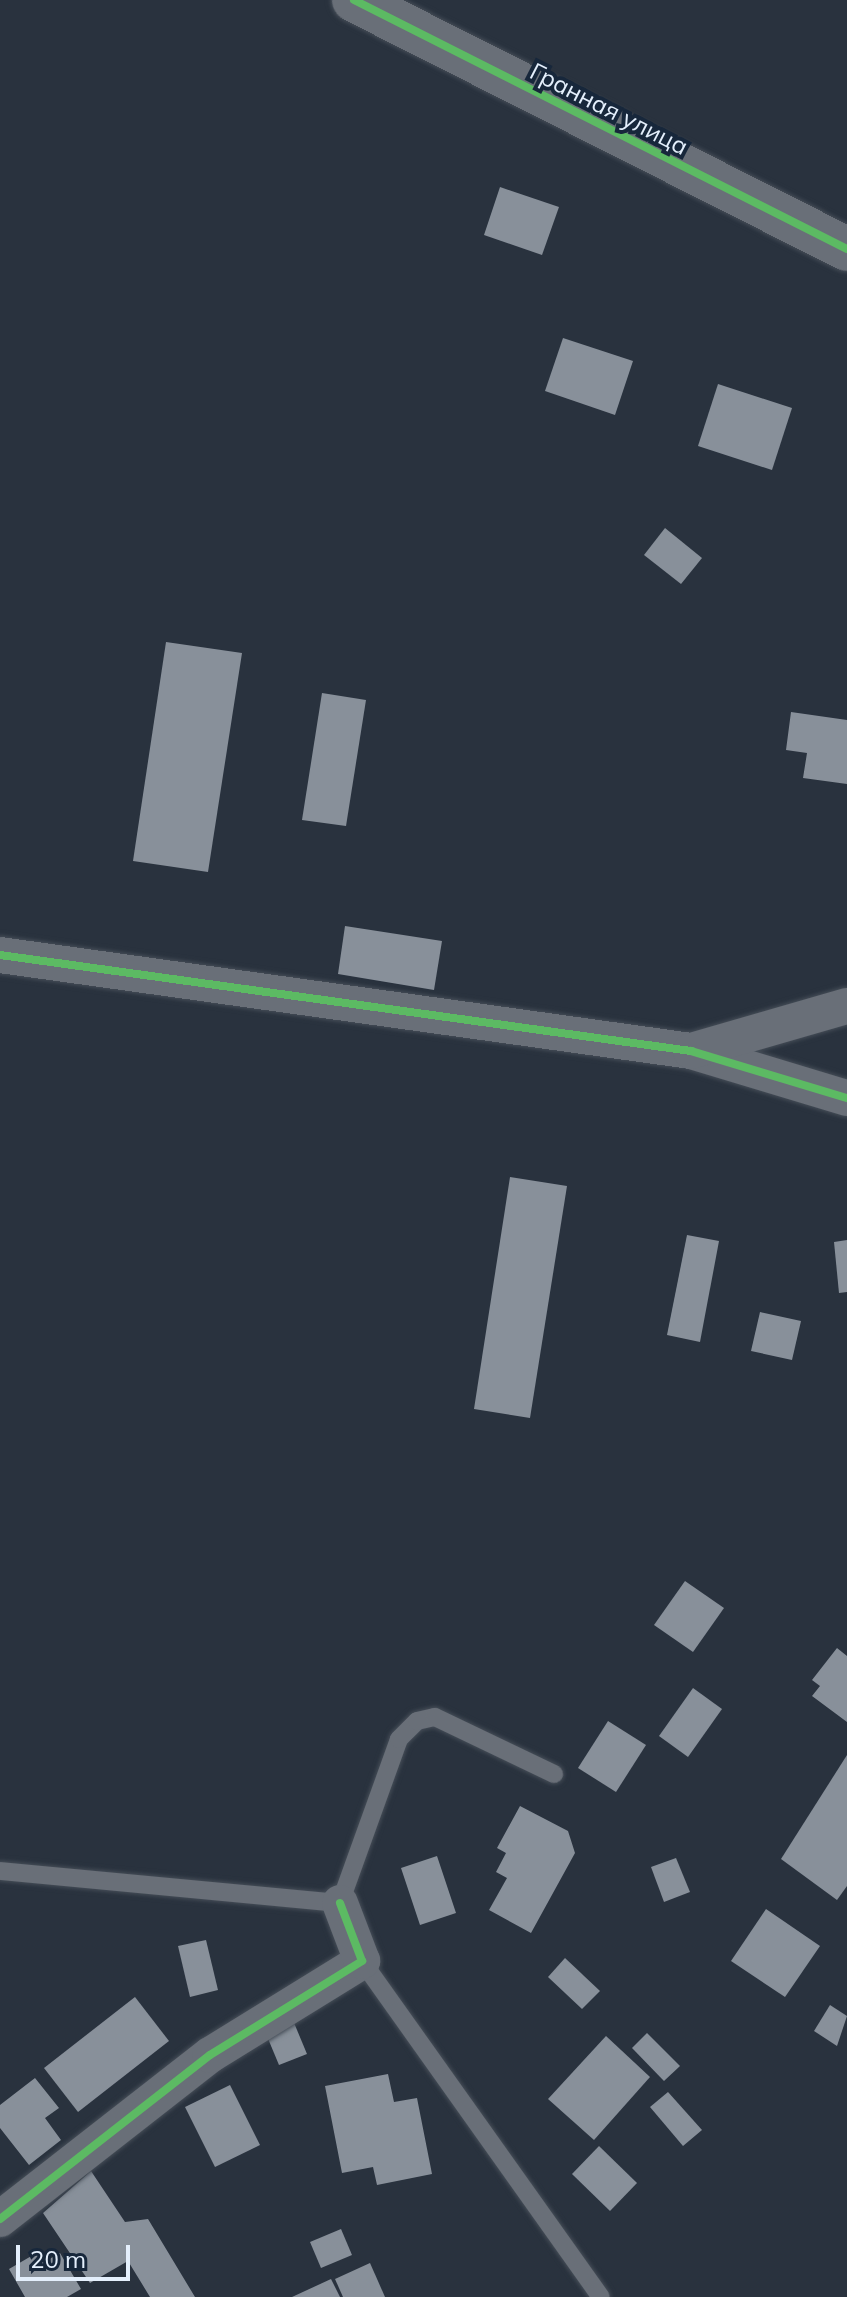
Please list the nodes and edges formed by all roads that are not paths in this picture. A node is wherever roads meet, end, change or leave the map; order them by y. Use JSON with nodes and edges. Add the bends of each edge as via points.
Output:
{"nodes":[{"id":1,"x":354,"y":0,"type":"edge"},
{"id":2,"x":847,"y":249,"type":"edge"},
{"id":3,"x":0,"y":955,"type":"edge"},
{"id":4,"x":847,"y":1006,"type":"edge"},
{"id":5,"x":691,"y":1051,"type":"junction"},
{"id":6,"x":847,"y":1098,"type":"edge"},
{"id":7,"x":554,"y":1774,"type":"dead end"},
{"id":8,"x":0,"y":1871,"type":"edge"},
{"id":9,"x":340,"y":1903,"type":"junction"},
{"id":10,"x":362,"y":1961,"type":"junction"},
{"id":11,"x":0,"y":2219,"type":"edge"},
{"id":12,"x":601,"y":2297,"type":"edge"}],
"edges":[{"from":1,"to":2,"type":"street","name":"Гранная улица"},
{"from":3,"to":5,"type":"street"},
{"from":4,"to":5,"type":"street"},
{"from":5,"to":6,"type":"street"},
{"from":7,"to":9,"type":"lane","via":[[435,1717],[417,1721],[399,1739]]},
{"from":8,"to":9,"type":"lane"},
{"from":9,"to":10,"type":"street"},
{"from":10,"to":11,"type":"street","via":[[210,2055]]},
{"from":10,"to":12,"type":"lane"}]}
